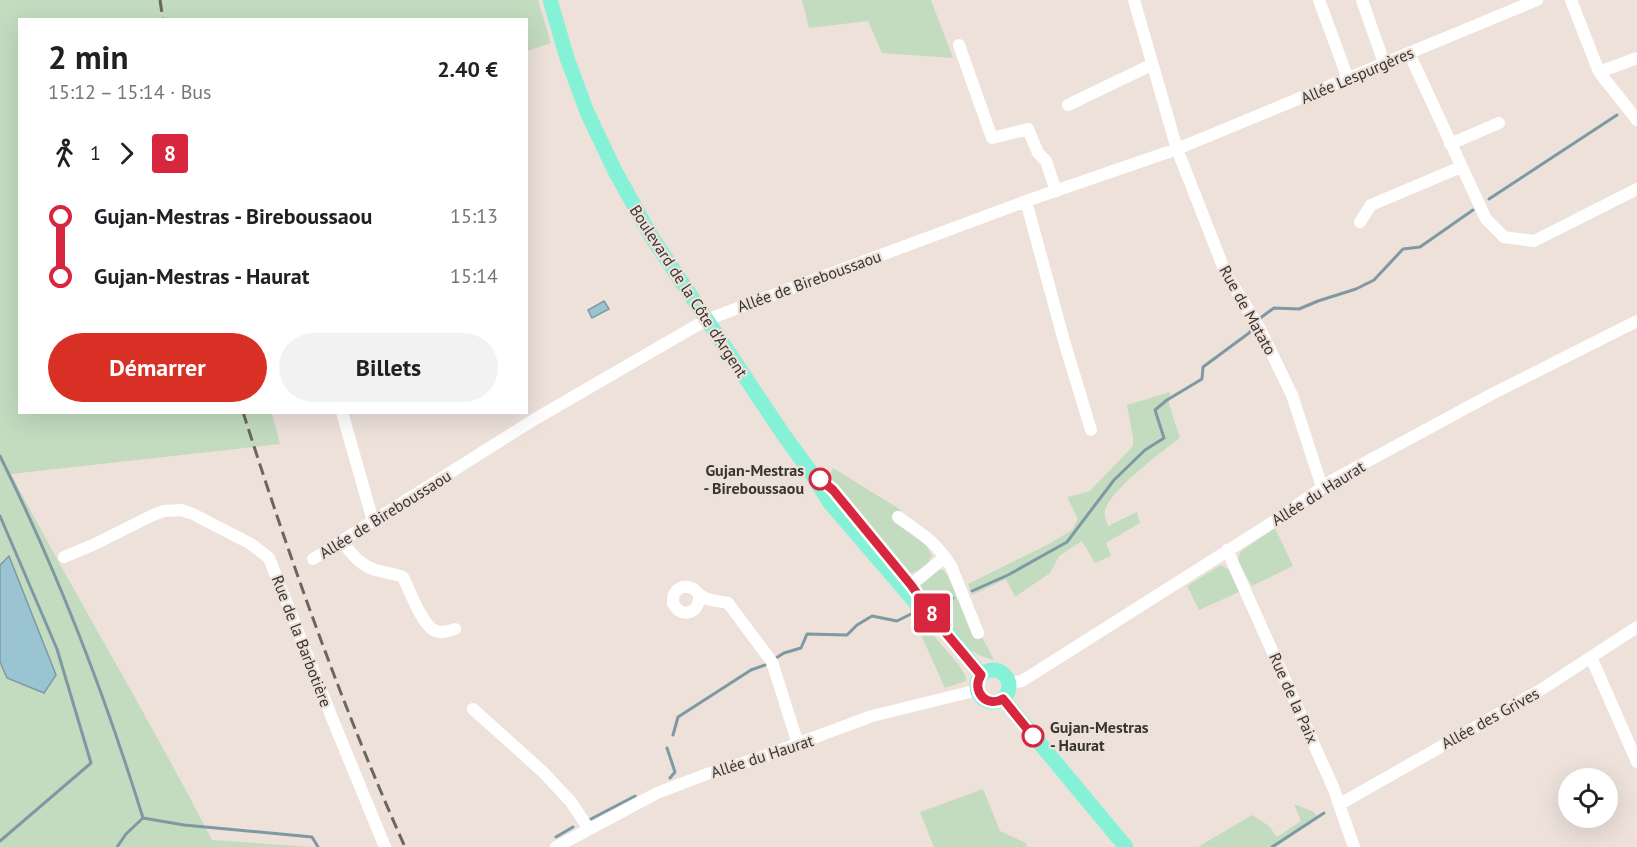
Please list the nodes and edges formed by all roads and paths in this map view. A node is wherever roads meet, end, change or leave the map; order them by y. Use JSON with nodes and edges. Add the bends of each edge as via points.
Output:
{"nodes":[{"id":1,"x":550,"y":0,"type":"edge"},
{"id":2,"x":1134,"y":0,"type":"edge"},
{"id":3,"x":1319,"y":0,"type":"edge"},
{"id":4,"x":1362,"y":0,"type":"edge"},
{"id":5,"x":1537,"y":0,"type":"edge"},
{"id":6,"x":1571,"y":0,"type":"edge"},
{"id":7,"x":959,"y":45,"type":"dead end"},
{"id":8,"x":1409,"y":53,"type":"junction"},
{"id":9,"x":1637,"y":58,"type":"edge"},
{"id":10,"x":1384,"y":63,"type":"junction"},
{"id":11,"x":1151,"y":65,"type":"junction"},
{"id":12,"x":1599,"y":72,"type":"junction"},
{"id":13,"x":1348,"y":79,"type":"junction"},
{"id":14,"x":1068,"y":105,"type":"dead end"},
{"id":15,"x":1636,"y":118,"type":"edge"},
{"id":16,"x":1499,"y":123,"type":"dead end"},
{"id":17,"x":1450,"y":144,"type":"junction"},
{"id":18,"x":1177,"y":149,"type":"junction"},
{"id":19,"x":1461,"y":167,"type":"junction"},
{"id":20,"x":1637,"y":189,"type":"edge"},
{"id":21,"x":1056,"y":191,"type":"junction"},
{"id":22,"x":1026,"y":201,"type":"junction"},
{"id":23,"x":1360,"y":222,"type":"dead end"},
{"id":24,"x":706,"y":320,"type":"junction"},
{"id":25,"x":1637,"y":321,"type":"edge"},
{"id":26,"x":343,"y":414,"type":"edge"},
{"id":27,"x":1090,"y":430,"type":"dead end"},
{"id":28,"x":1322,"y":487,"type":"junction"},
{"id":29,"x":898,"y":517,"type":"dead end"},
{"id":30,"x":373,"y":521,"type":"junction"},
{"id":31,"x":342,"y":541,"type":"junction"},
{"id":32,"x":1227,"y":550,"type":"junction"},
{"id":33,"x":64,"y":557,"type":"dead end"},
{"id":34,"x":945,"y":557,"type":"junction"},
{"id":35,"x":313,"y":559,"type":"dead end"},
{"id":36,"x":908,"y":588,"type":"junction"},
{"id":37,"x":699,"y":596,"type":"dead end"},
{"id":38,"x":1637,"y":627,"type":"edge"},
{"id":39,"x":455,"y":630,"type":"dead end"},
{"id":40,"x":978,"y":633,"type":"dead end"},
{"id":41,"x":1591,"y":657,"type":"junction"},
{"id":42,"x":980,"y":683,"type":"junction"},
{"id":43,"x":1009,"y":683,"type":"junction"},
{"id":44,"x":1003,"y":699,"type":"junction"},
{"id":45,"x":472,"y":709,"type":"dead end"},
{"id":46,"x":798,"y":744,"type":"junction"},
{"id":47,"x":1637,"y":762,"type":"edge"},
{"id":48,"x":1340,"y":804,"type":"junction"},
{"id":49,"x":589,"y":829,"type":"junction"},
{"id":50,"x":385,"y":847,"type":"edge"},
{"id":51,"x":556,"y":847,"type":"edge"},
{"id":52,"x":1126,"y":847,"type":"edge"},
{"id":53,"x":1354,"y":847,"type":"edge"}],
"edges":[{"from":1,"to":24,"type":"main road","name":"Boulevard de la Côte d'Argent","via":[[578,88],[615,171],[651,236]]},
{"from":2,"to":11,"type":"street","name":"Rue de Matato"},
{"from":3,"to":13,"type":"street"},
{"from":4,"to":10,"type":"street"},
{"from":5,"to":8,"type":"street","name":"Allée Lespurgères"},
{"from":6,"to":12,"type":"street"},
{"from":7,"to":21,"type":"street","via":[[992,138],[1028,129],[1038,153],[1046,161]]},
{"from":8,"to":10,"type":"street","name":"Allée Lespurgères"},
{"from":8,"to":17,"type":"street"},
{"from":9,"to":12,"type":"street"},
{"from":10,"to":13,"type":"street","name":"Allée Lespurgères"},
{"from":11,"to":14,"type":"street"},
{"from":11,"to":18,"type":"street","name":"Rue de Matato"},
{"from":12,"to":15,"type":"street"},
{"from":13,"to":18,"type":"street","name":"Allée Lespurgères"},
{"from":16,"to":17,"type":"street"},
{"from":17,"to":19,"type":"street"},
{"from":18,"to":21,"type":"street","name":"Allée de Bireboussaou"},
{"from":18,"to":28,"type":"street","name":"Rue de Matato","via":[[1226,274],[1257,324],[1292,395]]},
{"from":19,"to":20,"type":"street","via":[[1486,219],[1504,237],[1534,242]]},
{"from":19,"to":23,"type":"street","via":[[1371,206]]},
{"from":21,"to":22,"type":"street","name":"Allée de Bireboussaou"},
{"from":22,"to":24,"type":"street","name":"Allée de Bireboussaou"},
{"from":22,"to":27,"type":"street"},
{"from":24,"to":30,"type":"street","name":"Allée de Bireboussaou","via":[[540,416]]},
{"from":24,"to":36,"type":"main road","name":"Boulevard de la Côte d'Argent","via":[[810,471],[833,490]]},
{"from":25,"to":28,"type":"street","name":"Allée du Haurat","via":[[1492,394]]},
{"from":26,"to":30,"type":"street"},
{"from":28,"to":32,"type":"street","name":"Allée du Haurat"},
{"from":29,"to":34,"type":"street","via":[[930,539]]},
{"from":30,"to":31,"type":"street","name":"Allée de Bireboussaou"},
{"from":31,"to":35,"type":"street","name":"Allée de Bireboussaou"},
{"from":31,"to":39,"type":"street","via":[[363,564],[403,577],[433,630]]},
{"from":32,"to":43,"type":"street","name":"Allée du Haurat","via":[[1022,681]]},
{"from":32,"to":48,"type":"street","name":"Rue de la Paix"},
{"from":33,"to":50,"type":"street","name":"Rue de la Barbotière","via":[[153,515],[181,510],[246,542],[269,558]]},
{"from":34,"to":36,"type":"street"},
{"from":34,"to":40,"type":"street"},
{"from":36,"to":42,"type":"main road","name":"Boulevard de la Côte d'Argent"},
{"from":37,"to":46,"type":"street","via":[[728,603],[772,662]]},
{"from":38,"to":41,"type":"street","name":"Allée des Grives"},
{"from":41,"to":47,"type":"street"},
{"from":41,"to":48,"type":"street","name":"Allée des Grives","via":[[1539,691]]},
{"from":42,"to":43,"type":"main road","via":[[995,670],[1004,674]]},
{"from":42,"to":44,"type":"main road","via":[[980,695],[988,701]]},
{"from":42,"to":46,"type":"street","name":"Allée du Haurat","via":[[872,716]]},
{"from":43,"to":44,"type":"main road"},
{"from":44,"to":52,"type":"main road"},
{"from":45,"to":49,"type":"street","via":[[543,772]]},
{"from":46,"to":49,"type":"street","name":"Allée du Haurat","via":[[657,793]]},
{"from":48,"to":53,"type":"street","name":"Rue de la Paix"},
{"from":49,"to":51,"type":"street","name":"Allée du Haurat"}]}
